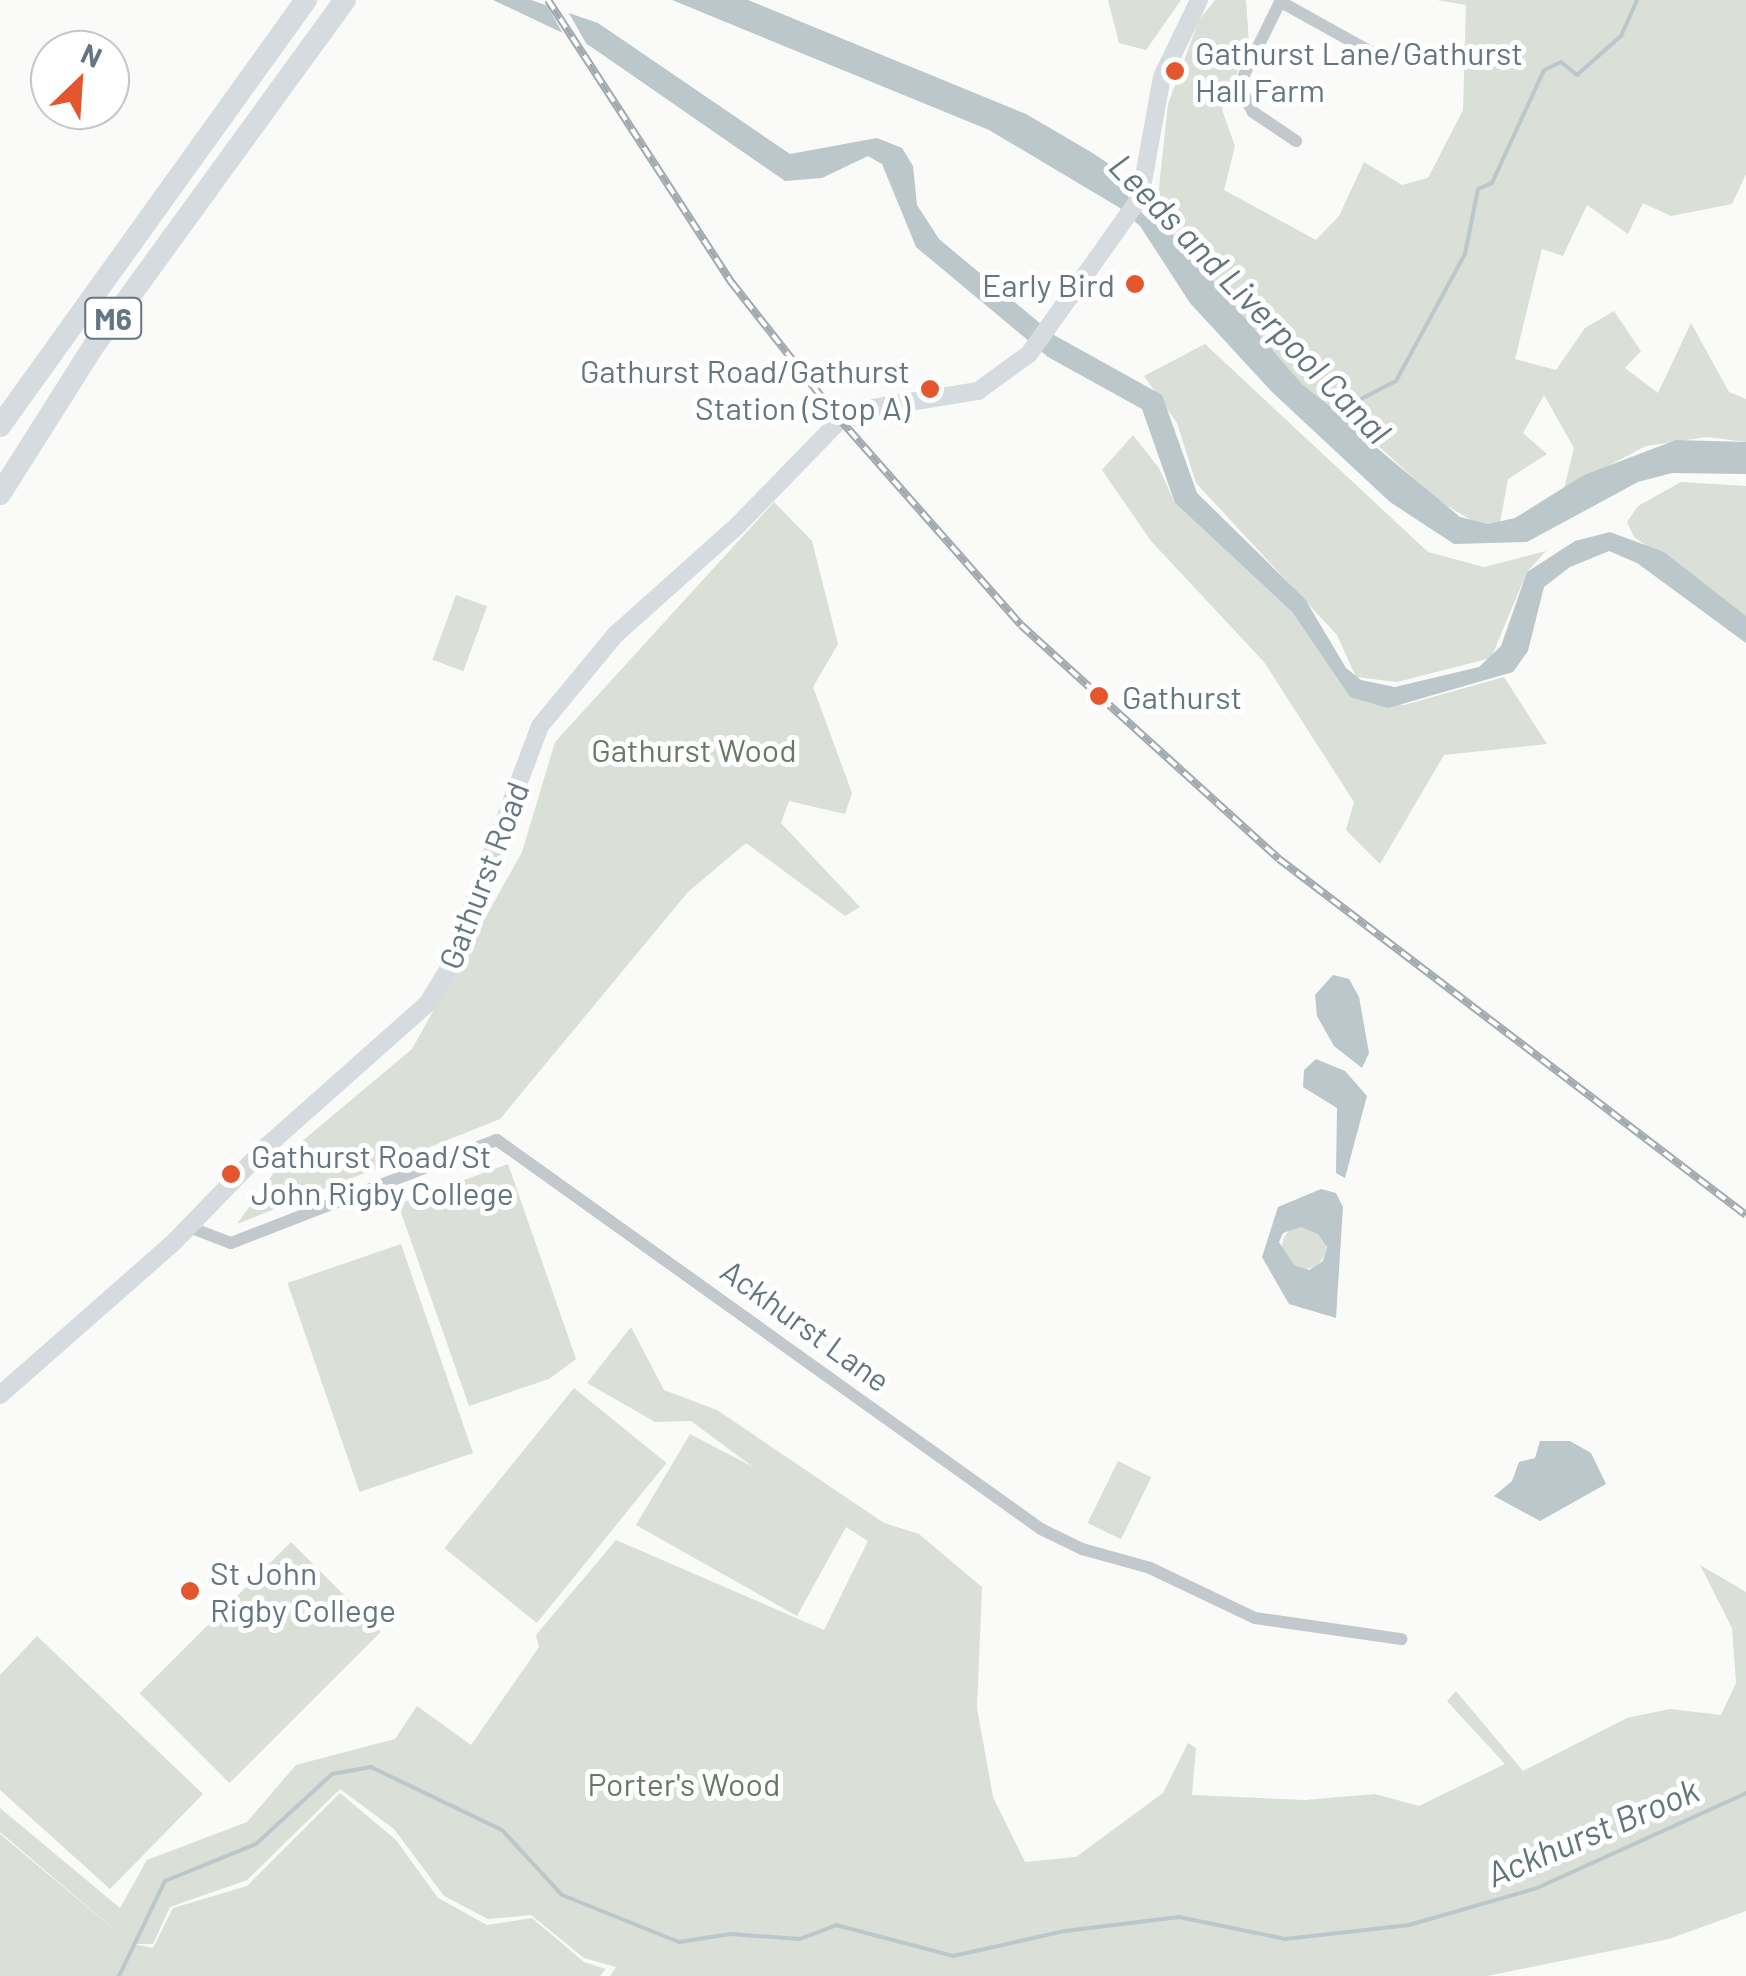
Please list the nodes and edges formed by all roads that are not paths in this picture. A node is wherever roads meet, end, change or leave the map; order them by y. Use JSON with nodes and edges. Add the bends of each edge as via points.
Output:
{"nodes":[{"id":1,"x":306,"y":0,"type":"edge"},
{"id":2,"x":346,"y":0,"type":"edge"},
{"id":3,"x":1200,"y":0,"type":"edge"},
{"id":4,"x":1281,"y":1,"type":"edge"},
{"id":5,"x":1387,"y":62,"type":"dead end"},
{"id":6,"x":1296,"y":141,"type":"dead end"},
{"id":7,"x":0,"y":426,"type":"edge"},
{"id":8,"x":0,"y":494,"type":"edge"},
{"id":9,"x":189,"y":1227,"type":"junction"},
{"id":10,"x":0,"y":1395,"type":"edge"},
{"id":11,"x":1400,"y":1638,"type":"dead end"}],
"edges":[{"from":1,"to":7,"type":"highway","number":"M6"},
{"from":2,"to":8,"type":"highway","number":"M6","via":[[95,344]]},
{"from":3,"to":9,"type":"main road","name":"Gathurst Road","via":[[1166,64],[1131,213],[1029,354],[978,391],[848,412],[564,690],[531,745],[455,954],[428,1003],[266,1146]]},
{"from":4,"to":5,"type":"street"},
{"from":4,"to":6,"type":"street","via":[[1239,84],[1253,112]]},
{"from":9,"to":10,"type":"main road","name":"Gathurst Road"},
{"from":9,"to":11,"type":"street","name":"Ackhurst Lane","via":[[231,1243],[496,1140],[1041,1529],[1082,1550],[1150,1568],[1255,1618]]}]}
